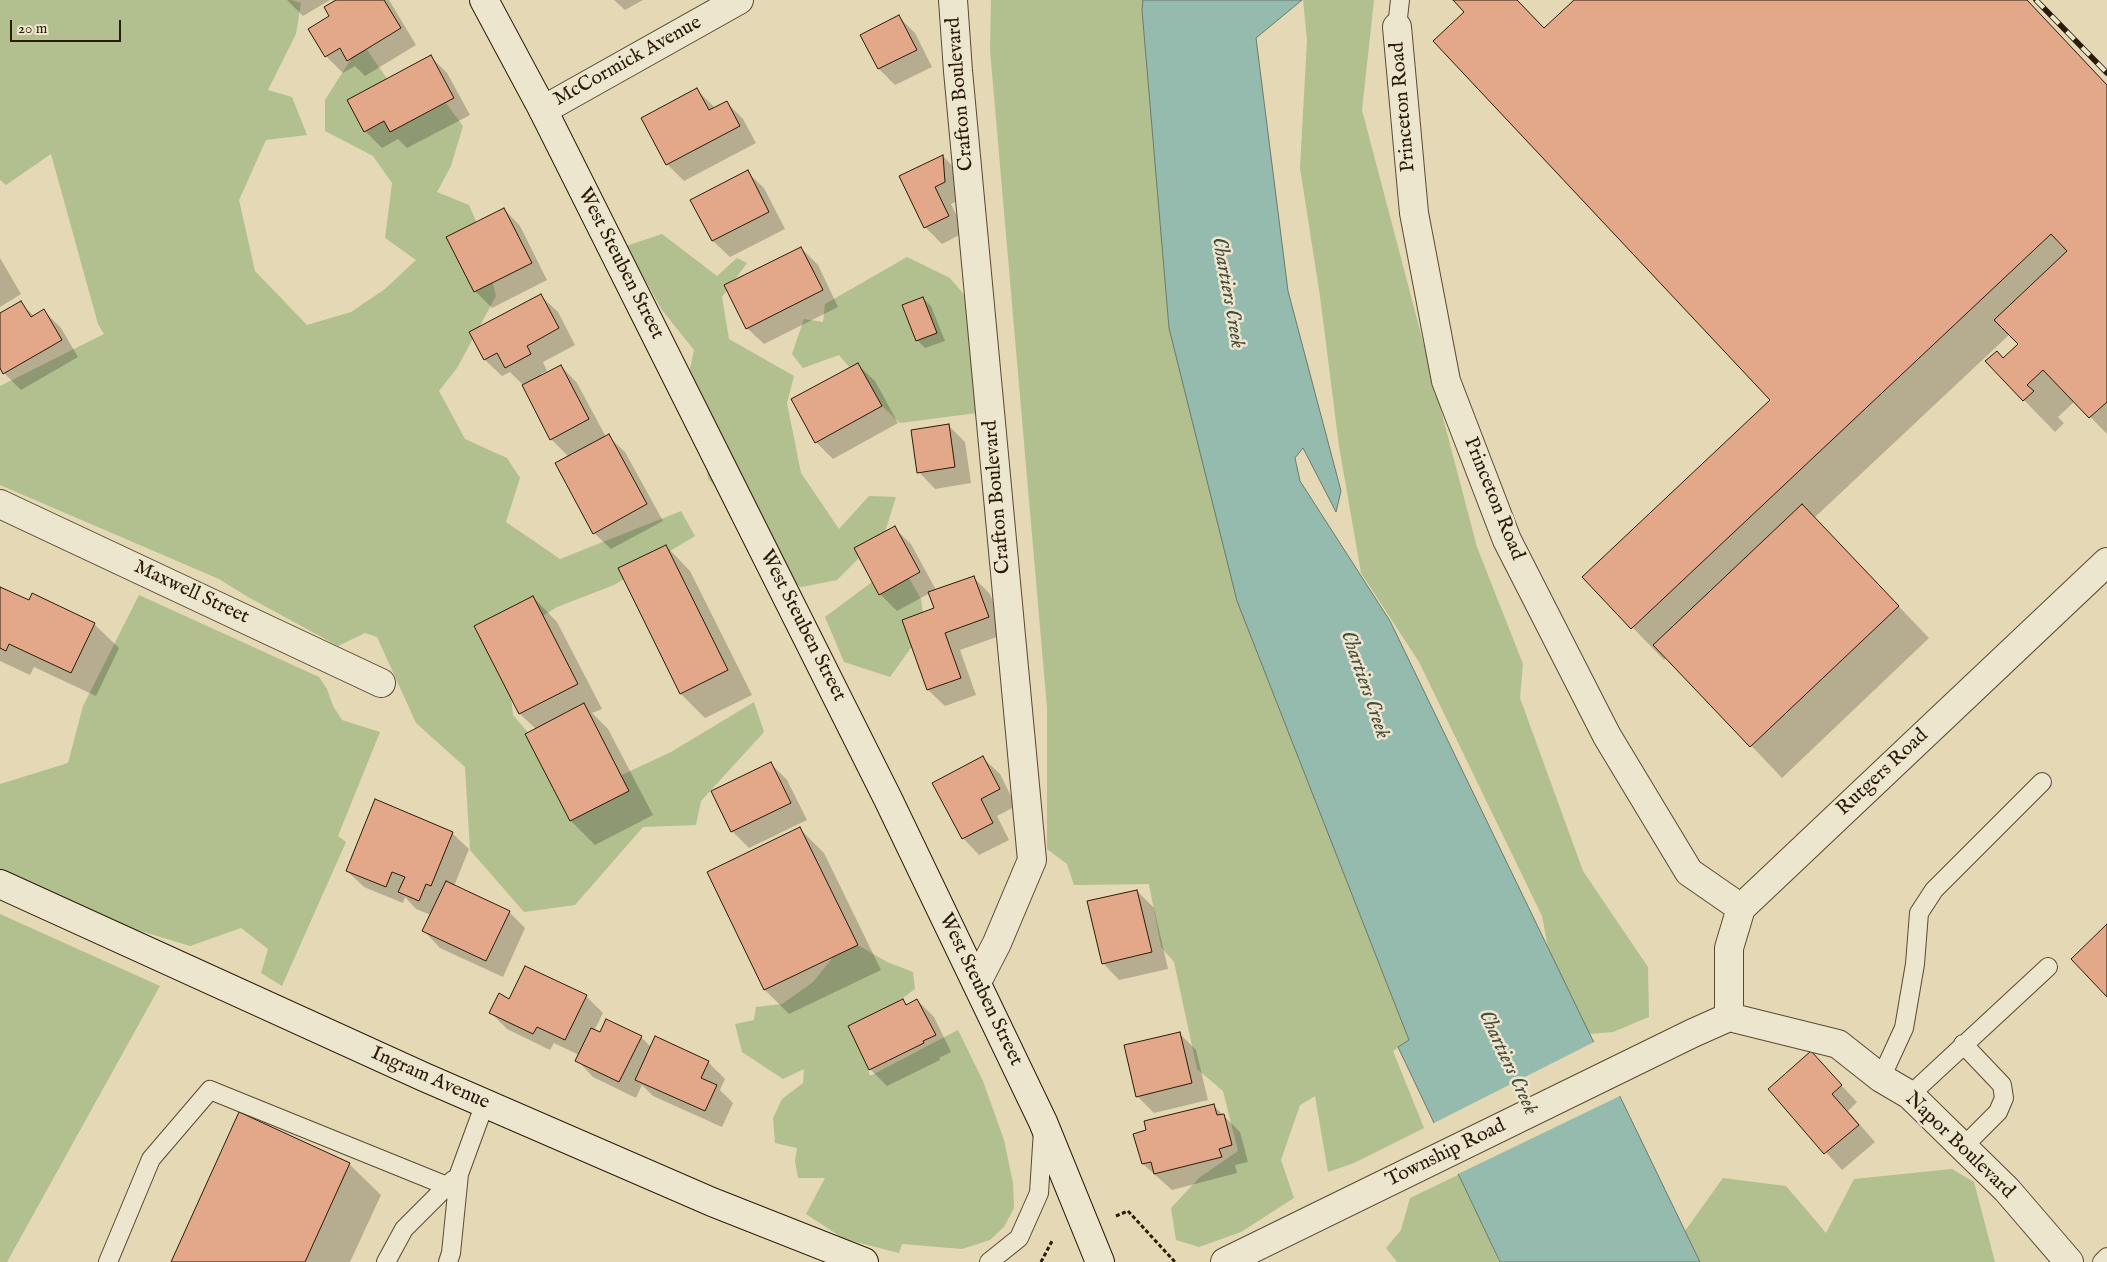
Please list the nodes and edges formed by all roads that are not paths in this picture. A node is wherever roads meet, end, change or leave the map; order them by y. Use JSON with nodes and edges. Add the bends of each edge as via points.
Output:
{"nodes":[{"id":1,"x":484,"y":0,"type":"edge"},
{"id":2,"x":739,"y":0,"type":"edge"},
{"id":3,"x":954,"y":0,"type":"edge"},
{"id":4,"x":1400,"y":0,"type":"edge"},
{"id":5,"x":1397,"y":27,"type":"joint"},
{"id":6,"x":543,"y":110,"type":"junction"},
{"id":7,"x":0,"y":504,"type":"edge"},
{"id":8,"x":2107,"y":562,"type":"edge"},
{"id":9,"x":381,"y":683,"type":"dead end"},
{"id":10,"x":2042,"y":782,"type":"dead end"},
{"id":11,"x":0,"y":884,"type":"edge"},
{"id":12,"x":1741,"y":908,"type":"junction"},
{"id":13,"x":2048,"y":966,"type":"dead end"},
{"id":14,"x":977,"y":982,"type":"junction"},
{"id":15,"x":1729,"y":1017,"type":"junction"},
{"id":16,"x":1963,"y":1044,"type":"junction"},
{"id":17,"x":1882,"y":1078,"type":"junction"},
{"id":18,"x":1910,"y":1096,"type":"junction"},
{"id":19,"x":485,"y":1103,"type":"junction"},
{"id":20,"x":1043,"y":1122,"type":"junction"},
{"id":21,"x":1963,"y":1147,"type":"junction"},
{"id":22,"x":453,"y":1180,"type":"junction"},
{"id":23,"x":2107,"y":1257,"type":"edge"},
{"id":24,"x":108,"y":1262,"type":"edge"},
{"id":25,"x":386,"y":1262,"type":"edge"},
{"id":26,"x":448,"y":1262,"type":"edge"},
{"id":27,"x":864,"y":1262,"type":"edge"},
{"id":28,"x":989,"y":1262,"type":"edge"},
{"id":29,"x":1100,"y":1262,"type":"edge"},
{"id":30,"x":1225,"y":1262,"type":"edge"},
{"id":31,"x":2070,"y":1262,"type":"edge"},
{"id":32,"x":2102,"y":1262,"type":"edge"}],
"edges":[{"from":1,"to":6,"type":"street","name":"West Steuben Street"},
{"from":2,"to":6,"type":"street","name":"McCormick Avenue"},
{"from":3,"to":14,"type":"street","name":"Crafton Boulevard","via":[[1032,860]]},
{"from":4,"to":5,"type":"lane"},
{"from":5,"to":12,"type":"street","name":"Princeton Road","via":[[1414,213],[1446,381],[1507,540],[1607,736],[1689,872]]},
{"from":6,"to":14,"type":"street","name":"West Steuben Street"},
{"from":7,"to":9,"type":"street","name":"Maxwell Street"},
{"from":8,"to":12,"type":"street","name":"Rutgers Road"},
{"from":10,"to":17,"type":"lane","via":[[1934,890],[1919,913],[1915,964],[1904,1028]]},
{"from":11,"to":19,"type":"street","name":"Ingram Avenue","via":[[237,994]]},
{"from":12,"to":15,"type":"street","via":[[1730,948]]},
{"from":13,"to":16,"type":"lane"},
{"from":14,"to":20,"type":"street","name":"West Steuben Street"},
{"from":15,"to":17,"type":"street","name":"Napor Boulevard","via":[[1838,1044]]},
{"from":15,"to":30,"type":"street","name":"Township Road"},
{"from":16,"to":18,"type":"lane"},
{"from":16,"to":21,"type":"lane","via":[[2002,1085],[2004,1098],[1998,1112]]},
{"from":17,"to":18,"type":"street","name":"Napor Boulevard"},
{"from":18,"to":21,"type":"street","name":"Napor Boulevard"},
{"from":19,"to":22,"type":"lane"},
{"from":19,"to":27,"type":"street","name":"Ingram Avenue","via":[[712,1202]]},
{"from":20,"to":28,"type":"lane","via":[[1039,1193],[1020,1238]]},
{"from":20,"to":29,"type":"street","name":"West Steuben Street"},
{"from":21,"to":31,"type":"street","name":"Napor Boulevard","via":[[2007,1190]]},
{"from":22,"to":24,"type":"lane","via":[[210,1090],[151,1159]]},
{"from":22,"to":25,"type":"lane","via":[[404,1229]]},
{"from":22,"to":26,"type":"lane"},
{"from":23,"to":32,"type":"lane"}]}
